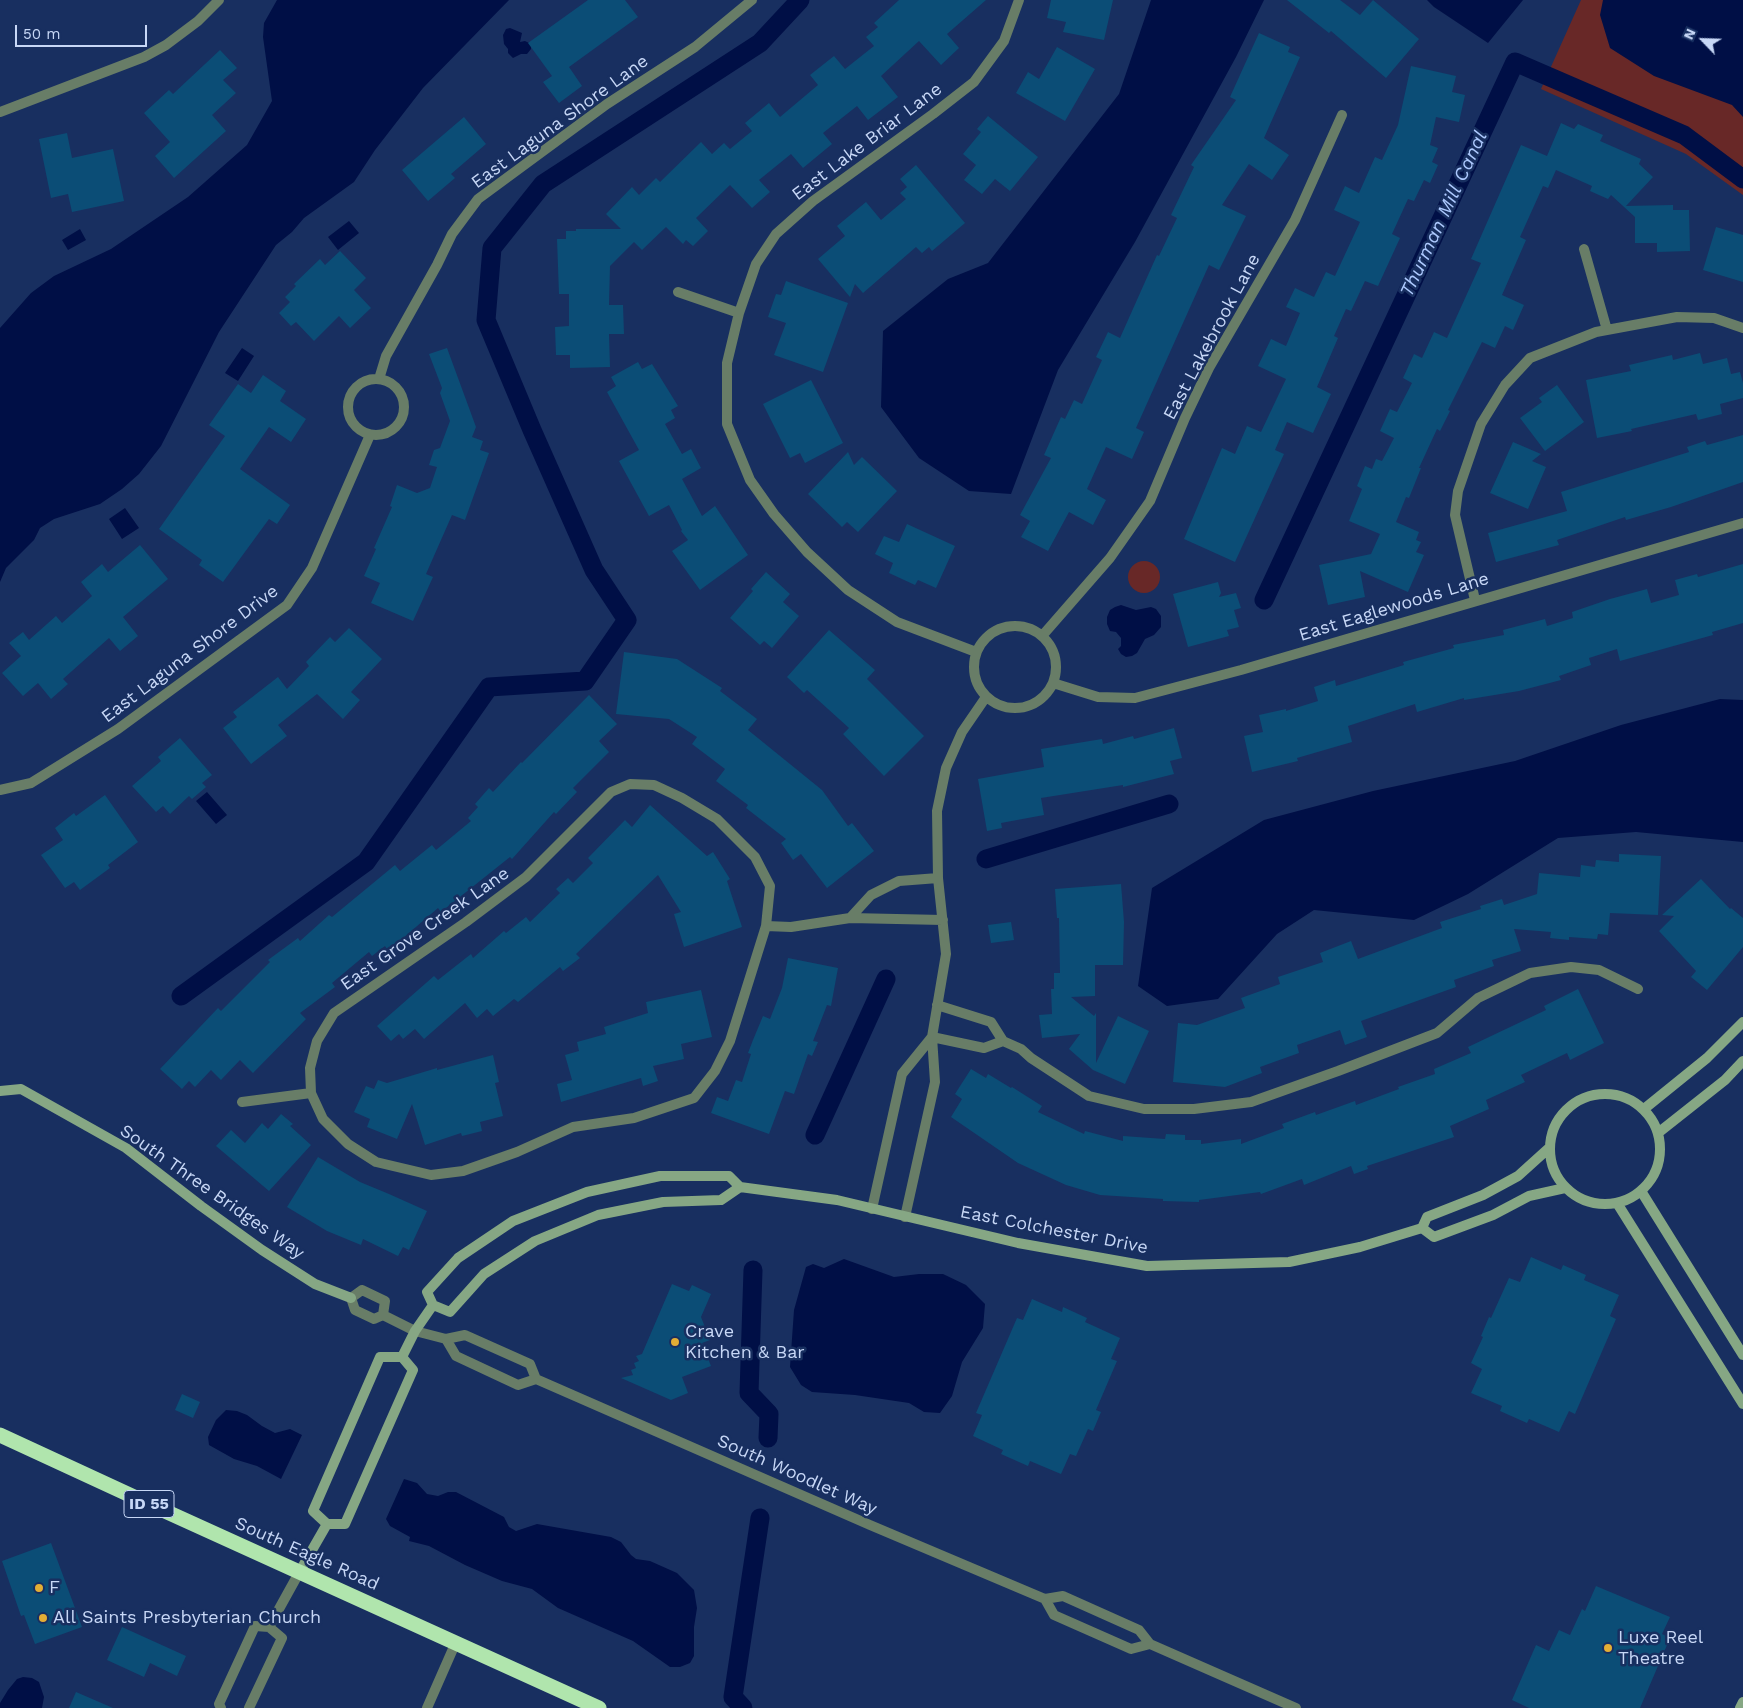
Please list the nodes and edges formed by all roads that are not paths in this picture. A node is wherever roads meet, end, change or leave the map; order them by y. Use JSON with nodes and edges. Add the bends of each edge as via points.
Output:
{"nodes":[{"id":1,"x":219,"y":0,"type":"edge"},
{"id":2,"x":752,"y":0,"type":"edge"},
{"id":3,"x":1019,"y":0,"type":"edge"},
{"id":4,"x":0,"y":112,"type":"edge"},
{"id":5,"x":1342,"y":115,"type":"dead end"},
{"id":6,"x":1584,"y":249,"type":"dead end"},
{"id":7,"x":678,"y":292,"type":"dead end"},
{"id":8,"x":739,"y":313,"type":"junction"},
{"id":9,"x":1743,"y":328,"type":"edge"},
{"id":10,"x":1607,"y":330,"type":"junction"},
{"id":11,"x":379,"y":378,"type":"junction"},
{"id":12,"x":370,"y":435,"type":"junction"},
{"id":13,"x":1743,"y":522,"type":"edge"},
{"id":14,"x":1475,"y":600,"type":"junction"},
{"id":15,"x":1042,"y":636,"type":"junction"},
{"id":16,"x":976,"y":652,"type":"junction"},
{"id":17,"x":1053,"y":683,"type":"junction"},
{"id":18,"x":986,"y":697,"type":"junction"},
{"id":19,"x":0,"y":790,"type":"edge"},
{"id":20,"x":938,"y":878,"type":"junction"},
{"id":21,"x":850,"y":918,"type":"junction"},
{"id":22,"x":942,"y":920,"type":"junction"},
{"id":23,"x":766,"y":926,"type":"junction"},
{"id":24,"x":1638,"y":989,"type":"dead end"},
{"id":25,"x":937,"y":1005,"type":"junction"},
{"id":26,"x":1743,"y":1022,"type":"edge"},
{"id":27,"x":932,"y":1037,"type":"junction"},
{"id":28,"x":1003,"y":1041,"type":"junction"},
{"id":29,"x":1743,"y":1061,"type":"edge"},
{"id":30,"x":0,"y":1091,"type":"edge"},
{"id":31,"x":311,"y":1093,"type":"junction"},
{"id":32,"x":242,"y":1102,"type":"dead end"},
{"id":33,"x":1644,"y":1110,"type":"junction"},
{"id":34,"x":1658,"y":1133,"type":"junction"},
{"id":35,"x":1549,"y":1148,"type":"junction"},
{"id":36,"x":740,"y":1187,"type":"junction"},
{"id":37,"x":1565,"y":1188,"type":"junction"},
{"id":38,"x":1641,"y":1191,"type":"junction"},
{"id":39,"x":1617,"y":1204,"type":"junction"},
{"id":40,"x":872,"y":1209,"type":"junction"},
{"id":41,"x":905,"y":1217,"type":"junction"},
{"id":42,"x":1422,"y":1228,"type":"junction"},
{"id":43,"x":351,"y":1298,"type":"junction"},
{"id":44,"x":433,"y":1305,"type":"junction"},
{"id":45,"x":383,"y":1315,"type":"junction"},
{"id":46,"x":415,"y":1331,"type":"junction"},
{"id":47,"x":446,"y":1339,"type":"junction"},
{"id":48,"x":1743,"y":1355,"type":"edge"},
{"id":49,"x":402,"y":1358,"type":"junction"},
{"id":50,"x":536,"y":1379,"type":"junction"},
{"id":51,"x":1743,"y":1404,"type":"edge"},
{"id":52,"x":0,"y":1435,"type":"edge"},
{"id":53,"x":327,"y":1524,"type":"junction"},
{"id":54,"x":300,"y":1571,"type":"junction"},
{"id":55,"x":1045,"y":1599,"type":"junction"},
{"id":56,"x":269,"y":1627,"type":"junction"},
{"id":57,"x":456,"y":1642,"type":"junction"},
{"id":58,"x":1150,"y":1644,"type":"junction"},
{"id":59,"x":1743,"y":1702,"type":"edge"},
{"id":60,"x":221,"y":1708,"type":"edge"},
{"id":61,"x":249,"y":1708,"type":"edge"},
{"id":62,"x":427,"y":1708,"type":"edge"},
{"id":63,"x":599,"y":1708,"type":"edge"},
{"id":64,"x":1296,"y":1708,"type":"edge"},
{"id":65,"x":1740,"y":1708,"type":"edge"}],
"edges":[{"from":1,"to":4,"type":"street","via":[[190,27],[144,57]]},
{"from":2,"to":11,"type":"street","name":"East Laguna Shore Lane","via":[[696,47],[607,104],[478,199],[452,234],[386,356]]},
{"from":3,"to":8,"type":"street","name":"East Lake Briar Lane","via":[[1004,41],[974,82],[812,201],[776,234],[756,264]]},
{"from":5,"to":15,"type":"street","name":"East Lakebrook Lane","via":[[1296,220],[1189,410],[1150,501],[1110,558]]},
{"from":6,"to":10,"type":"street"},
{"from":7,"to":8,"type":"street"},
{"from":8,"to":16,"type":"street","name":"East Lake Briar Lane","via":[[727,363],[727,424],[750,480],[807,552],[848,590],[897,622]]},
{"from":9,"to":10,"type":"street","via":[[1714,318],[1677,317]]},
{"from":10,"to":14,"type":"street","via":[[1530,358],[1505,385],[1481,424],[1458,490],[1455,515]]},
{"from":11,"to":12,"type":"street","via":[[361,382],[353,389],[347,407],[354,425]]},
{"from":11,"to":12,"type":"street","via":[[396,386],[404,402],[404,411],[401,420],[388,432]]},
{"from":12,"to":19,"type":"street","name":"East Laguna Shore Drive","via":[[312,568],[287,605],[118,729],[31,783]]},
{"from":13,"to":14,"type":"street","name":"East Eaglewoods Lane"},
{"from":14,"to":17,"type":"street","name":"East Eaglewoods Lane","via":[[1136,698],[1098,697]]},
{"from":15,"to":16,"type":"street","via":[[1031,629],[1005,627],[983,640]]},
{"from":15,"to":17,"type":"street","via":[[1055,658]]},
{"from":16,"to":18,"type":"street","via":[[974,676]]},
{"from":17,"to":18,"type":"street","via":[[1036,703],[1023,708],[997,705]]},
{"from":18,"to":20,"type":"street","via":[[962,732],[946,768],[937,811]]},
{"from":20,"to":21,"type":"street","via":[[899,881],[871,895]]},
{"from":20,"to":22,"type":"street"},
{"from":21,"to":22,"type":"street"},
{"from":21,"to":23,"type":"street","via":[[791,927]]},
{"from":22,"to":25,"type":"street","via":[[946,954]]},
{"from":23,"to":31,"type":"street","via":[[730,1041],[715,1071],[694,1098],[634,1118],[573,1128],[463,1171],[431,1175],[376,1162],[348,1144],[323,1119]]},
{"from":23,"to":31,"type":"street","name":"East Grove Creek Lane","via":[[770,886],[756,857],[717,819],[682,798],[654,785],[630,784],[611,792],[526,876],[466,922],[334,1013],[317,1041],[310,1068]]},
{"from":24,"to":28,"type":"street","via":[[1599,970],[1571,967],[1530,973],[1478,998],[1437,1033],[1251,1102],[1194,1109],[1144,1109],[1088,1096],[1021,1049]]},
{"from":25,"to":27,"type":"street"},
{"from":25,"to":28,"type":"street","via":[[991,1022]]},
{"from":26,"to":33,"type":"street","via":[[1707,1058]]},
{"from":27,"to":28,"type":"street","via":[[984,1048]]},
{"from":27,"to":40,"type":"street","via":[[902,1074]]},
{"from":27,"to":41,"type":"street","via":[[934,1082]]},
{"from":29,"to":34,"type":"street","via":[[1725,1080]]},
{"from":30,"to":43,"type":"street","name":"South Three Bridges Way","via":[[21,1089],[126,1148],[262,1250],[315,1284]]},
{"from":31,"to":32,"type":"street"},
{"from":33,"to":34,"type":"street"},
{"from":33,"to":35,"type":"street","via":[[1631,1099],[1614,1094],[1580,1099],[1566,1109],[1556,1123]]},
{"from":34,"to":38,"type":"street","via":[[1661,1149],[1658,1165],[1652,1179]]},
{"from":35,"to":37,"type":"street","via":[[1555,1173]]},
{"from":35,"to":42,"type":"street","name":"East Colchester Drive","via":[[1518,1176],[1483,1195],[1427,1217]]},
{"from":36,"to":40,"type":"street","name":"East Colchester Drive","via":[[836,1200]]},
{"from":36,"to":44,"type":"street","via":[[721,1200],[663,1202],[598,1215],[535,1241],[484,1274],[450,1312]]},
{"from":36,"to":44,"type":"street","name":"East Colchester Drive","via":[[729,1176],[660,1176],[587,1192],[513,1221],[458,1258],[427,1292]]},
{"from":37,"to":39,"type":"street","via":[[1581,1199],[1599,1205]]},
{"from":37,"to":42,"type":"street","via":[[1529,1196],[1492,1215],[1434,1237]]},
{"from":38,"to":39,"type":"street"},
{"from":38,"to":48,"type":"street"},
{"from":39,"to":51,"type":"street"},
{"from":40,"to":41,"type":"street","name":"East Colchester Drive"},
{"from":41,"to":42,"type":"street","name":"East Colchester Drive","via":[[1018,1243],[1147,1266],[1289,1262],[1360,1247]]},
{"from":43,"to":45,"type":"street","name":"South Three Bridges Way","via":[[355,1310],[374,1319]]},
{"from":43,"to":45,"type":"street","name":"South Three Bridges Way","via":[[362,1290],[386,1301]]},
{"from":44,"to":46,"type":"street"},
{"from":45,"to":46,"type":"street","name":"South Three Bridges Way"},
{"from":46,"to":47,"type":"street","name":"South Woodlet Way"},
{"from":46,"to":49,"type":"street"},
{"from":47,"to":50,"type":"street","name":"South Woodlet Way","via":[[465,1335],[530,1364]]},
{"from":47,"to":50,"type":"street","via":[[456,1356],[518,1385]]},
{"from":49,"to":53,"type":"street","via":[[413,1370],[345,1524]]},
{"from":49,"to":53,"type":"street","via":[[380,1357],[313,1510]]},
{"from":50,"to":55,"type":"street","name":"South Woodlet Way"},
{"from":52,"to":54,"type":"highway","name":"South Eagle Road","number":"ID 55"},
{"from":53,"to":54,"type":"street"},
{"from":54,"to":56,"type":"street"},
{"from":54,"to":57,"type":"highway","name":"South Eagle Road","number":"ID 55"},
{"from":55,"to":58,"type":"street","name":"South Woodlet Way","via":[[1063,1596],[1140,1630]]},
{"from":55,"to":58,"type":"street","name":"South Woodlet Way","via":[[1054,1615],[1131,1649]]},
{"from":56,"to":60,"type":"street","via":[[255,1626],[219,1704]]},
{"from":56,"to":61,"type":"street","via":[[282,1638]]},
{"from":57,"to":62,"type":"street"},
{"from":57,"to":63,"type":"highway","name":"South Eagle Road","number":"ID 55"},
{"from":58,"to":64,"type":"street","name":"South Woodlet Way"},
{"from":59,"to":65,"type":"street"}]}
